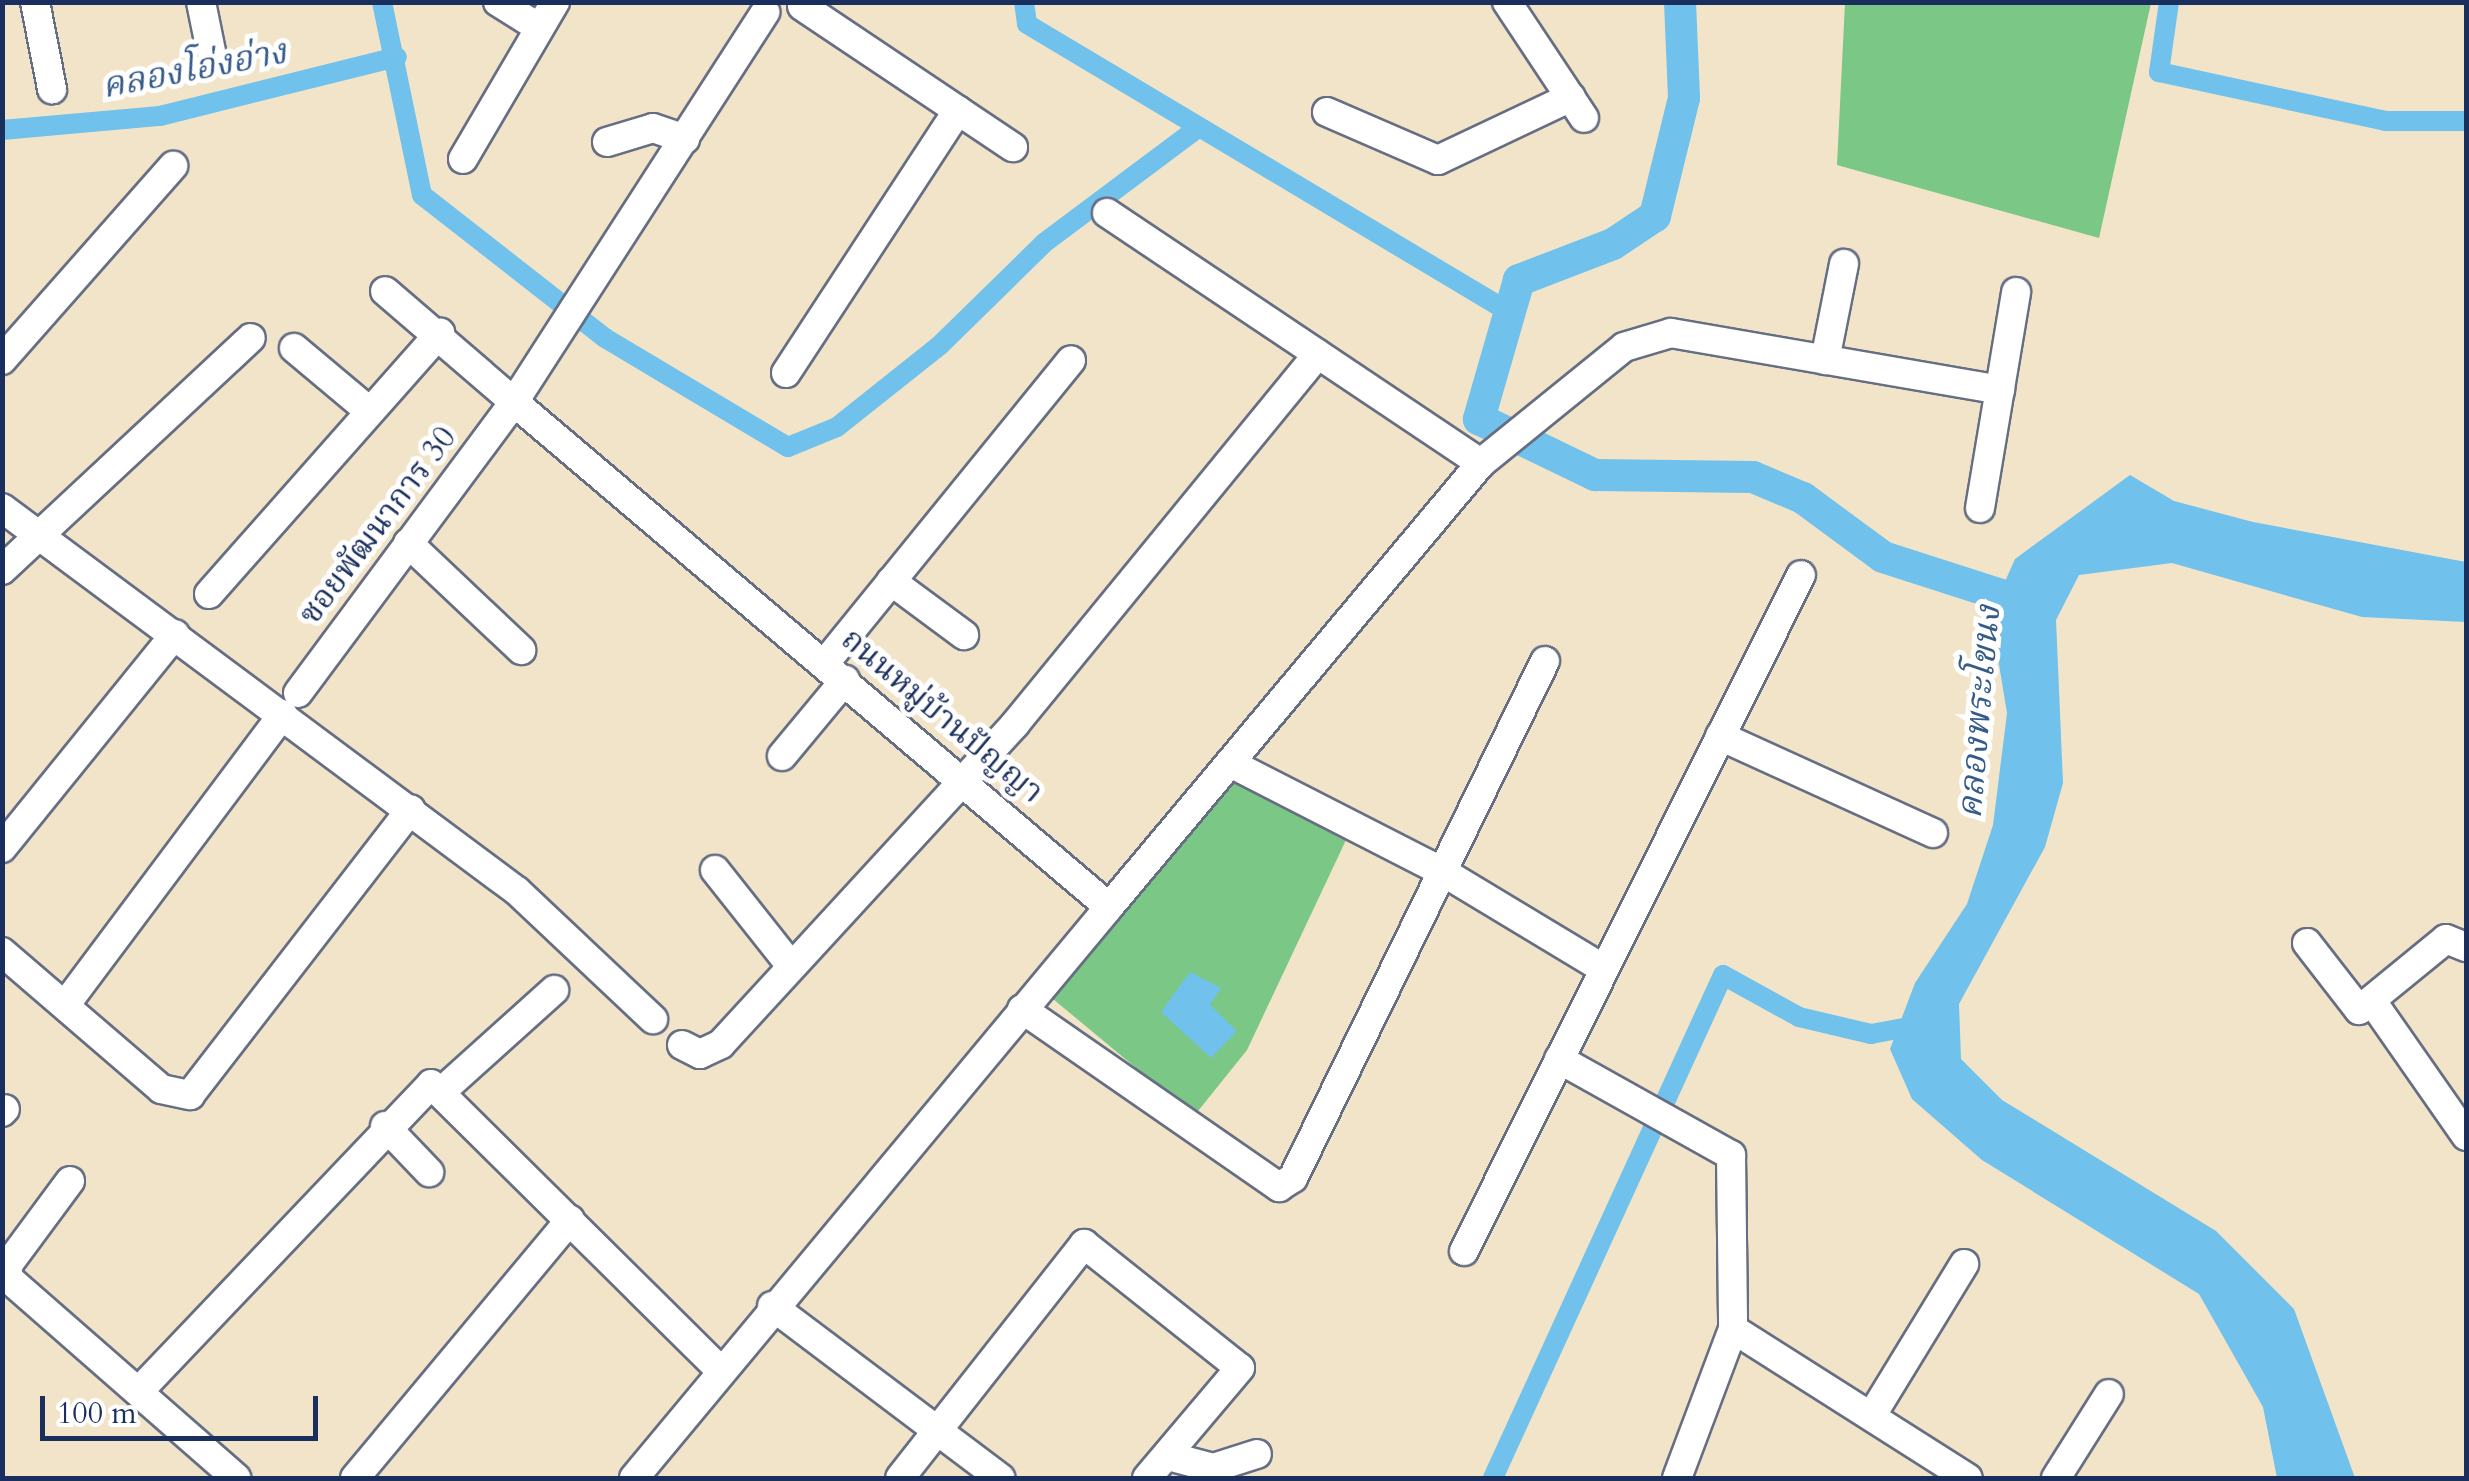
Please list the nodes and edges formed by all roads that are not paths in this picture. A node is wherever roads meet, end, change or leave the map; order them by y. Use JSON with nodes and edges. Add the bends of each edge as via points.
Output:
{"nodes":[{"id":1,"x":35,"y":2,"type":"edge"},
{"id":2,"x":202,"y":2,"type":"edge"},
{"id":3,"x":498,"y":2,"type":"edge"},
{"id":4,"x":556,"y":2,"type":"edge"},
{"id":5,"x":1507,"y":2,"type":"edge"},
{"id":6,"x":803,"y":4,"type":"edge"},
{"id":7,"x":761,"y":8,"type":"edge"},
{"id":8,"x":538,"y":27,"type":"junction"},
{"id":9,"x":212,"y":51,"type":"dead end"},
{"id":10,"x":52,"y":89,"type":"dead end"},
{"id":11,"x":958,"y":110,"type":"junction"},
{"id":12,"x":1327,"y":112,"type":"dead end"},
{"id":13,"x":685,"y":139,"type":"junction"},
{"id":14,"x":608,"y":142,"type":"dead end"},
{"id":15,"x":1013,"y":147,"type":"dead end"},
{"id":16,"x":462,"y":160,"type":"dead end"},
{"id":17,"x":174,"y":166,"type":"dead end"},
{"id":18,"x":1107,"y":212,"type":"dead end"},
{"id":19,"x":1844,"y":264,"type":"dead end"},
{"id":20,"x":385,"y":291,"type":"dead end"},
{"id":21,"x":2016,"y":292,"type":"dead end"},
{"id":22,"x":440,"y":333,"type":"junction"},
{"id":23,"x":251,"y":338,"type":"dead end"},
{"id":24,"x":294,"y":348,"type":"dead end"},
{"id":25,"x":1318,"y":354,"type":"junction"},
{"id":26,"x":2,"y":360,"type":"edge"},
{"id":27,"x":1071,"y":360,"type":"dead end"},
{"id":28,"x":1825,"y":360,"type":"junction"},
{"id":29,"x":786,"y":373,"type":"dead end"},
{"id":30,"x":2000,"y":390,"type":"junction"},
{"id":31,"x":514,"y":402,"type":"junction"},
{"id":32,"x":368,"y":410,"type":"junction"},
{"id":33,"x":1500,"y":446,"type":"junction"},
{"id":34,"x":2,"y":508,"type":"edge"},
{"id":35,"x":1980,"y":508,"type":"dead end"},
{"id":36,"x":44,"y":539,"type":"junction"},
{"id":37,"x":408,"y":543,"type":"junction"},
{"id":38,"x":2,"y":570,"type":"edge"},
{"id":39,"x":1801,"y":575,"type":"dead end"},
{"id":40,"x":891,"y":581,"type":"junction"},
{"id":41,"x":209,"y":594,"type":"dead end"},
{"id":42,"x":176,"y":634,"type":"junction"},
{"id":43,"x":964,"y":635,"type":"dead end"},
{"id":44,"x":520,"y":650,"type":"dead end"},
{"id":45,"x":1545,"y":661,"type":"dead end"},
{"id":46,"x":835,"y":671,"type":"junction"},
{"id":47,"x":290,"y":704,"type":"junction"},
{"id":48,"x":1720,"y":736,"type":"junction"},
{"id":49,"x":782,"y":756,"type":"dead end"},
{"id":50,"x":1230,"y":763,"type":"junction"},
{"id":51,"x":963,"y":778,"type":"junction"},
{"id":52,"x":411,"y":809,"type":"junction"},
{"id":53,"x":1933,"y":833,"type":"dead end"},
{"id":54,"x":2,"y":848,"type":"edge"},
{"id":55,"x":715,"y":870,"type":"dead end"},
{"id":56,"x":1443,"y":872,"type":"junction"},
{"id":57,"x":1108,"y":907,"type":"junction"},
{"id":58,"x":2307,"y":943,"type":"dead end"},
{"id":59,"x":2466,"y":947,"type":"edge"},
{"id":60,"x":2,"y":952,"type":"edge"},
{"id":61,"x":792,"y":966,"type":"junction"},
{"id":62,"x":1604,"y":969,"type":"junction"},
{"id":63,"x":554,"y":990,"type":"dead end"},
{"id":64,"x":66,"y":1004,"type":"junction"},
{"id":65,"x":2374,"y":1004,"type":"junction"},
{"id":66,"x":1022,"y":1009,"type":"junction"},
{"id":67,"x":654,"y":1018,"type":"dead end"},
{"id":68,"x":682,"y":1045,"type":"dead end"},
{"id":69,"x":1560,"y":1059,"type":"junction"},
{"id":70,"x":442,"y":1091,"type":"junction"},
{"id":71,"x":385,"y":1126,"type":"junction"},
{"id":72,"x":2466,"y":1136,"type":"edge"},
{"id":73,"x":429,"y":1172,"type":"dead end"},
{"id":74,"x":70,"y":1181,"type":"dead end"},
{"id":75,"x":570,"y":1220,"type":"junction"},
{"id":76,"x":1464,"y":1250,"type":"dead end"},
{"id":77,"x":1964,"y":1264,"type":"dead end"},
{"id":78,"x":772,"y":1306,"type":"junction"},
{"id":79,"x":1733,"y":1329,"type":"junction"},
{"id":80,"x":719,"y":1369,"type":"junction"},
{"id":81,"x":140,"y":1390,"type":"junction"},
{"id":82,"x":2110,"y":1394,"type":"dead end"},
{"id":83,"x":1872,"y":1414,"type":"junction"},
{"id":84,"x":938,"y":1431,"type":"junction"},
{"id":85,"x":1257,"y":1454,"type":"dead end"},
{"id":86,"x":1168,"y":1456,"type":"junction"},
{"id":87,"x":236,"y":1478,"type":"edge"},
{"id":88,"x":354,"y":1478,"type":"edge"},
{"id":89,"x":634,"y":1478,"type":"edge"},
{"id":90,"x":900,"y":1478,"type":"edge"},
{"id":91,"x":1000,"y":1478,"type":"edge"},
{"id":92,"x":1147,"y":1478,"type":"edge"},
{"id":93,"x":1677,"y":1478,"type":"edge"},
{"id":94,"x":1968,"y":1478,"type":"edge"},
{"id":95,"x":2056,"y":1478,"type":"edge"}],
"edges":[{"from":1,"to":10,"type":"street"},
{"from":2,"to":9,"type":"street"},
{"from":3,"to":8,"type":"street"},
{"from":4,"to":8,"type":"street"},
{"from":5,"to":12,"type":"street","via":[[1577,108],[1438,160]]},
{"from":6,"to":7,"type":"street","via":[[789,16]]},
{"from":6,"to":11,"type":"street"},
{"from":7,"to":13,"type":"street"},
{"from":8,"to":16,"type":"street"},
{"from":11,"to":15,"type":"street"},
{"from":11,"to":29,"type":"street"},
{"from":13,"to":14,"type":"street","via":[[653,128]]},
{"from":13,"to":31,"type":"street"},
{"from":17,"to":26,"type":"street"},
{"from":18,"to":25,"type":"street"},
{"from":19,"to":28,"type":"street"},
{"from":20,"to":22,"type":"street","name":"ถนนหมู่บ้านปัญญา"},
{"from":21,"to":30,"type":"street"},
{"from":22,"to":31,"type":"street","name":"ถนนหมู่บ้านปัญญา"},
{"from":22,"to":32,"type":"street"},
{"from":23,"to":36,"type":"street"},
{"from":24,"to":32,"type":"street"},
{"from":25,"to":33,"type":"street"},
{"from":25,"to":51,"type":"street"},
{"from":27,"to":40,"type":"street"},
{"from":28,"to":30,"type":"street"},
{"from":28,"to":33,"type":"street","via":[[1671,333],[1644,337]]},
{"from":30,"to":35,"type":"street"},
{"from":31,"to":37,"type":"street","name":"ซอยพัฒนาการ 30"},
{"from":31,"to":46,"type":"street","name":"ถนนหมู่บ้านปัญญา"},
{"from":32,"to":41,"type":"street"},
{"from":33,"to":50,"type":"street"},
{"from":34,"to":36,"type":"street"},
{"from":36,"to":38,"type":"street"},
{"from":36,"to":42,"type":"street"},
{"from":37,"to":44,"type":"street"},
{"from":37,"to":47,"type":"street","name":"ซอยพัฒนาการ 30"},
{"from":39,"to":48,"type":"street"},
{"from":40,"to":43,"type":"street"},
{"from":40,"to":46,"type":"street"},
{"from":42,"to":47,"type":"street"},
{"from":42,"to":54,"type":"street"},
{"from":45,"to":56,"type":"street"},
{"from":46,"to":49,"type":"street"},
{"from":46,"to":51,"type":"street","name":"ถนนหมู่บ้านปัญญา"},
{"from":47,"to":52,"type":"street"},
{"from":47,"to":64,"type":"street","name":"ซอยพัฒนาการ 30"},
{"from":48,"to":53,"type":"street"},
{"from":48,"to":62,"type":"street"},
{"from":50,"to":56,"type":"street"},
{"from":50,"to":57,"type":"street"},
{"from":51,"to":57,"type":"street","name":"ถนนหมู่บ้านปัญญา"},
{"from":51,"to":61,"type":"street"},
{"from":52,"to":64,"type":"street","via":[[190,1095],[161,1089]]},
{"from":52,"to":67,"type":"street","via":[[518,891]]},
{"from":55,"to":61,"type":"street"},
{"from":56,"to":62,"type":"street"},
{"from":56,"to":66,"type":"street","via":[[1293,1178],[1279,1188]]},
{"from":57,"to":66,"type":"street"},
{"from":58,"to":65,"type":"street","via":[[2354,1007]]},
{"from":59,"to":65,"type":"street","via":[[2446,939]]},
{"from":60,"to":64,"type":"street"},
{"from":61,"to":68,"type":"street","via":[[720,1044],[700,1054]]},
{"from":62,"to":69,"type":"street"},
{"from":63,"to":70,"type":"street"},
{"from":65,"to":72,"type":"street"},
{"from":66,"to":78,"type":"street"},
{"from":69,"to":76,"type":"street"},
{"from":69,"to":79,"type":"street","via":[[1696,1129],[1733,1165]]},
{"from":70,"to":71,"type":"street","via":[[420,1090]]},
{"from":70,"to":75,"type":"street"},
{"from":71,"to":73,"type":"street"},
{"from":71,"to":81,"type":"street"},
{"from":74,"to":81,"type":"street","via":[[6,1272]]},
{"from":75,"to":80,"type":"street"},
{"from":75,"to":88,"type":"street"},
{"from":77,"to":83,"type":"street"},
{"from":78,"to":80,"type":"street"},
{"from":78,"to":84,"type":"street"},
{"from":79,"to":83,"type":"street"},
{"from":79,"to":93,"type":"street"},
{"from":80,"to":89,"type":"street"},
{"from":81,"to":87,"type":"street"},
{"from":82,"to":95,"type":"street"},
{"from":83,"to":94,"type":"street"},
{"from":84,"to":86,"type":"street","via":[[1084,1244],[1240,1368]]},
{"from":84,"to":90,"type":"street"},
{"from":84,"to":91,"type":"street"},
{"from":85,"to":86,"type":"street","via":[[1213,1468]]},
{"from":86,"to":92,"type":"street"}]}
